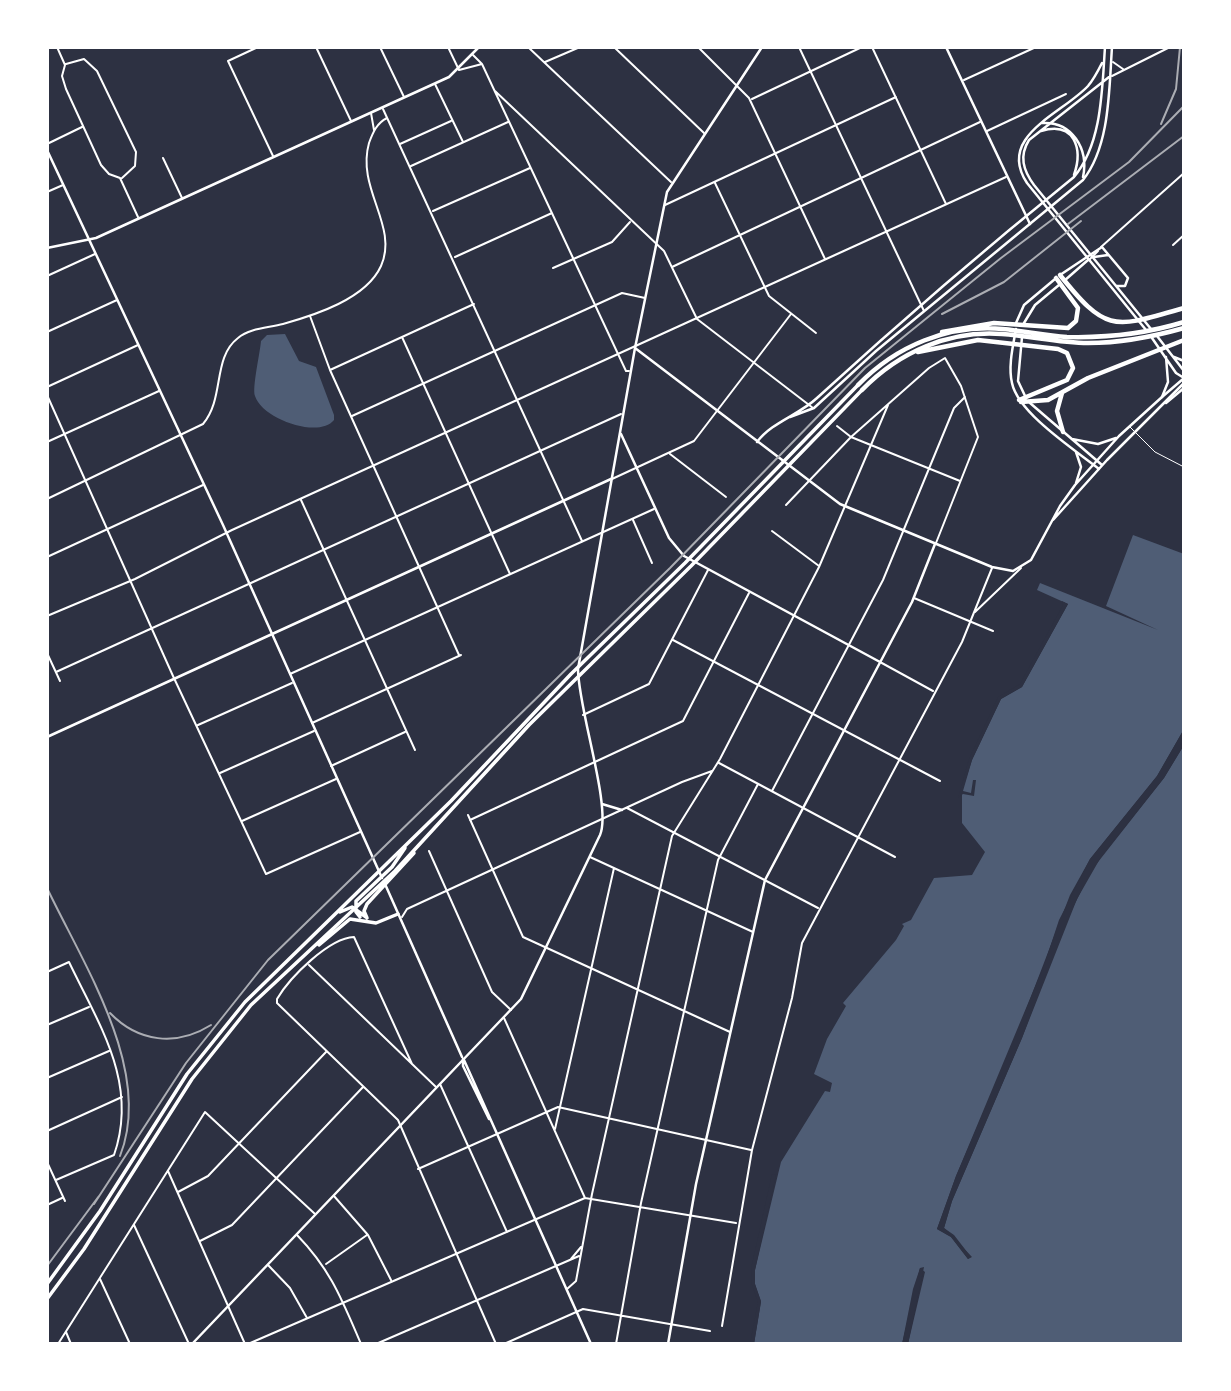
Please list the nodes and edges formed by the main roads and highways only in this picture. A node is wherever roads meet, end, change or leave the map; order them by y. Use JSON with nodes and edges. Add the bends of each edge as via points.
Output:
{"nodes":[{"id":1,"x":479,"y":47,"type":"edge"},
{"id":2,"x":946,"y":47,"type":"edge"},
{"id":3,"x":1105,"y":47,"type":"edge"},
{"id":4,"x":1112,"y":47,"type":"edge"},
{"id":5,"x":761,"y":48,"type":"edge"},
{"id":6,"x":1104,"y":60,"type":"junction"},
{"id":7,"x":1110,"y":78,"type":"junction"},
{"id":8,"x":1101,"y":83,"type":"junction"},
{"id":9,"x":1051,"y":122,"type":"junction"},
{"id":10,"x":1042,"y":123,"type":"junction"},
{"id":11,"x":1038,"y":132,"type":"junction"},
{"id":12,"x":1022,"y":147,"type":"junction"},
{"id":13,"x":47,"y":150,"type":"edge"},
{"id":14,"x":1084,"y":164,"type":"junction"},
{"id":15,"x":1074,"y":177,"type":"junction"},
{"id":16,"x":1083,"y":180,"type":"junction"},
{"id":17,"x":1026,"y":216,"type":"junction"},
{"id":18,"x":1030,"y":225,"type":"junction"},
{"id":19,"x":90,"y":240,"type":"junction"},
{"id":20,"x":47,"y":248,"type":"edge"},
{"id":21,"x":1111,"y":257,"type":"junction"},
{"id":22,"x":1100,"y":270,"type":"junction"},
{"id":23,"x":1058,"y":276,"type":"junction"},
{"id":24,"x":1063,"y":282,"type":"junction"},
{"id":25,"x":1116,"y":286,"type":"junction"},
{"id":26,"x":1184,"y":308,"type":"edge"},
{"id":27,"x":899,"y":322,"type":"junction"},
{"id":28,"x":1184,"y":322,"type":"edge"},
{"id":29,"x":904,"y":328,"type":"junction"},
{"id":30,"x":1184,"y":328,"type":"edge"},
{"id":31,"x":1003,"y":329,"type":"junction"},
{"id":32,"x":1034,"y":332,"type":"junction"},
{"id":33,"x":1125,"y":338,"type":"junction"},
{"id":34,"x":1184,"y":340,"type":"edge"},
{"id":35,"x":635,"y":348,"type":"junction"},
{"id":36,"x":907,"y":355,"type":"junction"},
{"id":37,"x":1166,"y":356,"type":"junction"},
{"id":38,"x":1174,"y":357,"type":"junction"},
{"id":39,"x":1184,"y":361,"type":"edge"},
{"id":40,"x":849,"y":367,"type":"junction"},
{"id":41,"x":853,"y":371,"type":"junction"},
{"id":42,"x":1184,"y":371,"type":"edge"},
{"id":43,"x":1184,"y":378,"type":"edge"},
{"id":44,"x":858,"y":385,"type":"joint"},
{"id":45,"x":1184,"y":386,"type":"edge"},
{"id":46,"x":862,"y":390,"type":"joint"},
{"id":47,"x":1063,"y":391,"type":"junction"},
{"id":48,"x":1162,"y":397,"type":"junction"},
{"id":49,"x":1028,"y":400,"type":"junction"},
{"id":50,"x":1020,"y":401,"type":"junction"},
{"id":51,"x":790,"y":417,"type":"junction"},
{"id":52,"x":1063,"y":432,"type":"junction"},
{"id":53,"x":620,"y":433,"type":"junction"},
{"id":54,"x":1119,"y":436,"type":"junction"},
{"id":55,"x":1071,"y":439,"type":"junction"},
{"id":56,"x":757,"y":442,"type":"junction"},
{"id":57,"x":1074,"y":450,"type":"junction"},
{"id":58,"x":1097,"y":461,"type":"junction"},
{"id":59,"x":1094,"y":465,"type":"junction"},
{"id":60,"x":1101,"y":467,"type":"junction"},
{"id":61,"x":612,"y":479,"type":"junction"},
{"id":62,"x":1075,"y":485,"type":"junction"},
{"id":63,"x":1053,"y":520,"type":"junction"},
{"id":64,"x":935,"y":544,"type":"junction"},
{"id":65,"x":272,"y":634,"type":"junction"},
{"id":66,"x":880,"y":662,"type":"junction"},
{"id":67,"x":47,"y":737,"type":"edge"},
{"id":68,"x":602,"y":804,"type":"junction"},
{"id":69,"x":624,"y":809,"type":"road end"},
{"id":70,"x":408,"y":844,"type":"junction"},
{"id":71,"x":395,"y":870,"type":"junction"},
{"id":72,"x":373,"y":888,"type":"junction"},
{"id":73,"x":355,"y":909,"type":"junction"},
{"id":74,"x":398,"y":914,"type":"junction"},
{"id":75,"x":334,"y":915,"type":"junction"},
{"id":76,"x":360,"y":918,"type":"junction"},
{"id":77,"x":367,"y":918,"type":"junction"},
{"id":78,"x":373,"y":923,"type":"junction"},
{"id":79,"x":306,"y":954,"type":"junction"},
{"id":80,"x":463,"y":1059,"type":"junction"},
{"id":81,"x":47,"y":1284,"type":"edge"},
{"id":82,"x":47,"y":1299,"type":"edge"},
{"id":83,"x":191,"y":1344,"type":"edge"},
{"id":84,"x":591,"y":1344,"type":"edge"},
{"id":85,"x":668,"y":1344,"type":"edge"}],
"edges":[{"from":1,"to":19,"type":"main road","via":[[458,71],[435,83]]},
{"from":2,"to":17,"type":"main road"},
{"from":3,"to":6,"type":"main road"},
{"from":4,"to":7,"type":"main road"},
{"from":5,"to":35,"type":"main road","via":[[672,183]]},
{"from":6,"to":8,"type":"main road"},
{"from":6,"to":10,"type":"main road","via":[[1088,86]]},
{"from":7,"to":8,"type":"main road"},
{"from":7,"to":16,"type":"main road","via":[[1099,152]]},
{"from":8,"to":9,"type":"main road"},
{"from":8,"to":14,"type":"main road","via":[[1095,138]]},
{"from":9,"to":10,"type":"main road"},
{"from":9,"to":11,"type":"main road"},
{"from":9,"to":14,"type":"main road","via":[[1075,136]]},
{"from":10,"to":12,"type":"main road","via":[[1028,134]]},
{"from":11,"to":12,"type":"main road"},
{"from":11,"to":15,"type":"main road","via":[[1059,130],[1073,139],[1079,154]]},
{"from":12,"to":22,"type":"main road","via":[[1029,179]]},
{"from":13,"to":19,"type":"main road"},
{"from":14,"to":15,"type":"main road"},
{"from":14,"to":16,"type":"main road"},
{"from":15,"to":17,"type":"main road"},
{"from":16,"to":18,"type":"main road"},
{"from":17,"to":18,"type":"main road"},
{"from":17,"to":27,"type":"main road"},
{"from":18,"to":29,"type":"main road"},
{"from":19,"to":20,"type":"main road"},
{"from":19,"to":65,"type":"main road"},
{"from":21,"to":23,"type":"main road","via":[[1102,247]]},
{"from":21,"to":24,"type":"main road","via":[[1103,254],[1090,259]]},
{"from":21,"to":25,"type":"main road","via":[[1128,278],[1125,286]]},
{"from":22,"to":25,"type":"main road"},
{"from":22,"to":37,"type":"main road"},
{"from":23,"to":24,"type":"highway"},
{"from":23,"to":50,"type":"main road","via":[[1032,296],[1019,314],[1011,372]]},
{"from":24,"to":26,"type":"highway","via":[[1088,310],[1115,322]]},
{"from":24,"to":32,"type":"highway","via":[[1076,303],[1076,321],[1063,329]]},
{"from":24,"to":49,"type":"main road","via":[[1035,305],[1026,319],[1018,373]]},
{"from":25,"to":38,"type":"main road"},
{"from":27,"to":29,"type":"main road"},
{"from":27,"to":40,"type":"main road"},
{"from":28,"to":33,"type":"highway"},
{"from":29,"to":41,"type":"main road"},
{"from":30,"to":33,"type":"highway"},
{"from":31,"to":32,"type":"highway"},
{"from":31,"to":32,"type":"highway"},
{"from":31,"to":36,"type":"highway","via":[[951,338]]},
{"from":31,"to":44,"type":"highway","via":[[968,330],[923,340],[885,360]]},
{"from":32,"to":33,"type":"highway","via":[[1088,343]]},
{"from":34,"to":47,"type":"highway"},
{"from":35,"to":53,"type":"main road"},
{"from":35,"to":56,"type":"main road"},
{"from":36,"to":46,"type":"highway"},
{"from":36,"to":49,"type":"highway","via":[[959,341],[1002,341],[1067,353],[1073,368],[1064,383]]},
{"from":37,"to":43,"type":"main road"},
{"from":37,"to":48,"type":"main road","via":[[1168,382]]},
{"from":38,"to":39,"type":"main road"},
{"from":38,"to":42,"type":"main road"},
{"from":40,"to":41,"type":"main road"},
{"from":40,"to":51,"type":"main road"},
{"from":41,"to":51,"type":"main road","via":[[814,408]]},
{"from":43,"to":48,"type":"main road"},
{"from":44,"to":70,"type":"main road"},
{"from":45,"to":60,"type":"main road"},
{"from":46,"to":71,"type":"main road","via":[[571,682]]},
{"from":47,"to":49,"type":"highway","via":[[1048,400]]},
{"from":47,"to":52,"type":"highway","via":[[1056,411]]},
{"from":48,"to":54,"type":"main road"},
{"from":49,"to":50,"type":"highway"},
{"from":49,"to":52,"type":"main road"},
{"from":50,"to":57,"type":"main road"},
{"from":51,"to":56,"type":"main road"},
{"from":52,"to":55,"type":"main road"},
{"from":53,"to":61,"type":"main road"},
{"from":53,"to":66,"type":"main road","via":[[675,548]]},
{"from":54,"to":55,"type":"main road","via":[[1098,444]]},
{"from":54,"to":58,"type":"main road"},
{"from":55,"to":58,"type":"main road"},
{"from":56,"to":64,"type":"main road","via":[[846,507]]},
{"from":57,"to":59,"type":"main road"},
{"from":57,"to":62,"type":"main road","via":[[1081,467]]},
{"from":58,"to":59,"type":"main road"},
{"from":58,"to":60,"type":"main road"},
{"from":59,"to":60,"type":"main road"},
{"from":59,"to":62,"type":"main road"},
{"from":60,"to":63,"type":"main road"},
{"from":61,"to":65,"type":"main road"},
{"from":61,"to":68,"type":"main road","via":[[579,653],[578,686]]},
{"from":62,"to":63,"type":"main road"},
{"from":63,"to":64,"type":"main road","via":[[1031,560],[1009,571]]},
{"from":64,"to":66,"type":"main road"},
{"from":65,"to":67,"type":"main road"},
{"from":65,"to":74,"type":"main road"},
{"from":66,"to":85,"type":"main road","via":[[765,880],[706,1140]]},
{"from":68,"to":69,"type":"main road"},
{"from":68,"to":80,"type":"main road","via":[[603,828],[523,996]]},
{"from":70,"to":71,"type":"main road"},
{"from":70,"to":72,"type":"main road","via":[[388,863]]},
{"from":71,"to":72,"type":"main road"},
{"from":72,"to":73,"type":"main road"},
{"from":72,"to":75,"type":"main road"},
{"from":72,"to":77,"type":"main road","via":[[365,907]]},
{"from":73,"to":75,"type":"main road","via":[[349,907]]},
{"from":73,"to":76,"type":"main road"},
{"from":73,"to":77,"type":"main road"},
{"from":73,"to":79,"type":"main road"},
{"from":74,"to":78,"type":"main road"},
{"from":74,"to":80,"type":"main road"},
{"from":75,"to":81,"type":"main road","via":[[216,1035]]},
{"from":76,"to":78,"type":"main road"},
{"from":76,"to":79,"type":"main road","via":[[350,919]]},
{"from":77,"to":78,"type":"main road"},
{"from":79,"to":82,"type":"main road","via":[[221,1040]]},
{"from":80,"to":83,"type":"main road"},
{"from":80,"to":84,"type":"main road"}]}
